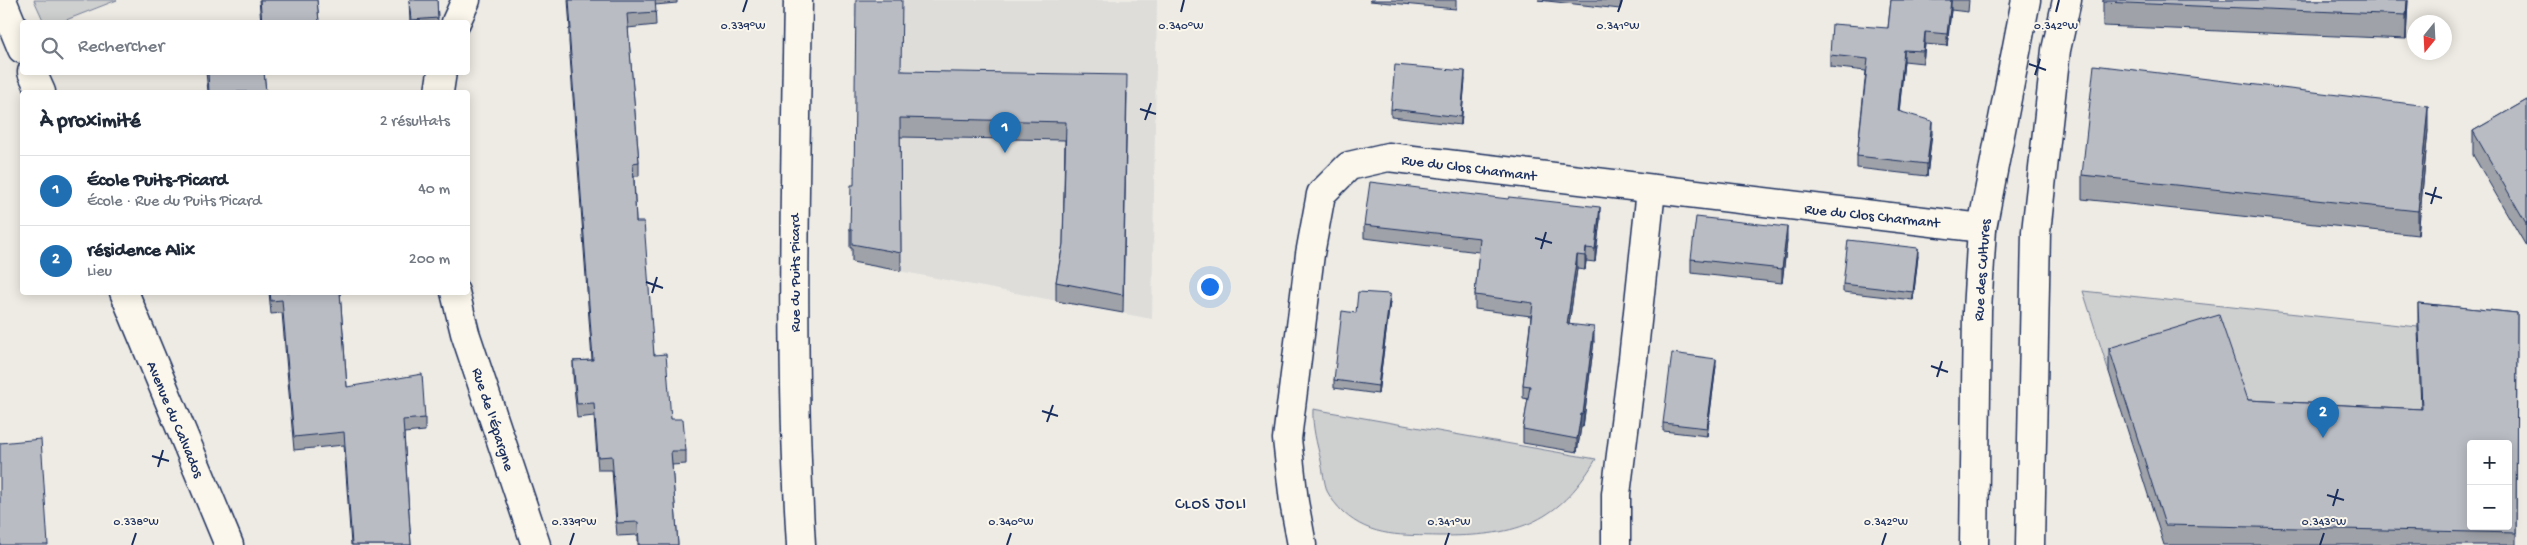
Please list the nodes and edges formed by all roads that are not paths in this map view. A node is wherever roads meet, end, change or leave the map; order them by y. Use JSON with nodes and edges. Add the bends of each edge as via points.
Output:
{"nodes":[{"id":1,"x":2,"y":0,"type":"edge"},
{"id":2,"x":466,"y":0,"type":"edge"},
{"id":3,"x":798,"y":0,"type":"edge"},
{"id":4,"x":2026,"y":0,"type":"edge"},
{"id":5,"x":2067,"y":0,"type":"edge"},
{"id":6,"x":457,"y":20,"type":"edge"},
{"id":7,"x":20,"y":44,"type":"edge"},
{"id":8,"x":33,"y":75,"type":"edge"},
{"id":9,"x":442,"y":75,"type":"edge"},
{"id":10,"x":40,"y":90,"type":"edge"},
{"id":11,"x":439,"y":90,"type":"edge"},
{"id":12,"x":1651,"y":190,"type":"junction"},
{"id":13,"x":1982,"y":228,"type":"junction"},
{"id":14,"x":125,"y":295,"type":"edge"},
{"id":15,"x":456,"y":295,"type":"edge"},
{"id":16,"x":229,"y":545,"type":"edge"},
{"id":17,"x":536,"y":545,"type":"edge"},
{"id":18,"x":801,"y":545,"type":"edge"},
{"id":19,"x":1302,"y":545,"type":"edge"},
{"id":20,"x":1616,"y":545,"type":"edge"},
{"id":21,"x":1974,"y":545,"type":"edge"},
{"id":22,"x":2030,"y":545,"type":"edge"}],
"edges":[{"from":1,"to":7,"type":"street"},
{"from":2,"to":6,"type":"street"},
{"from":3,"to":18,"type":"street","name":"Rue du Puits Picard","via":[[794,283],[796,462]]},
{"from":4,"to":13,"type":"street","name":"Rue des Cultures"},
{"from":5,"to":22,"type":"street","via":[[2056,50],[2036,232]]},
{"from":8,"to":10,"type":"street"},
{"from":9,"to":11,"type":"street"},
{"from":12,"to":13,"type":"street","name":"Rue du Clos Charmant"},
{"from":12,"to":19,"type":"street","name":"Rue du Clos Charmant","via":[[1388,157],[1349,166],[1321,194],[1287,439]]},
{"from":12,"to":20,"type":"street","via":[[1616,494]]},
{"from":13,"to":21,"type":"street","name":"Rue des Cultures","via":[[1976,312]]},
{"from":14,"to":16,"type":"street","name":"Avenue du Calvados"},
{"from":15,"to":17,"type":"street","name":"Rue de l'Épargne","via":[[465,333]]}]}
